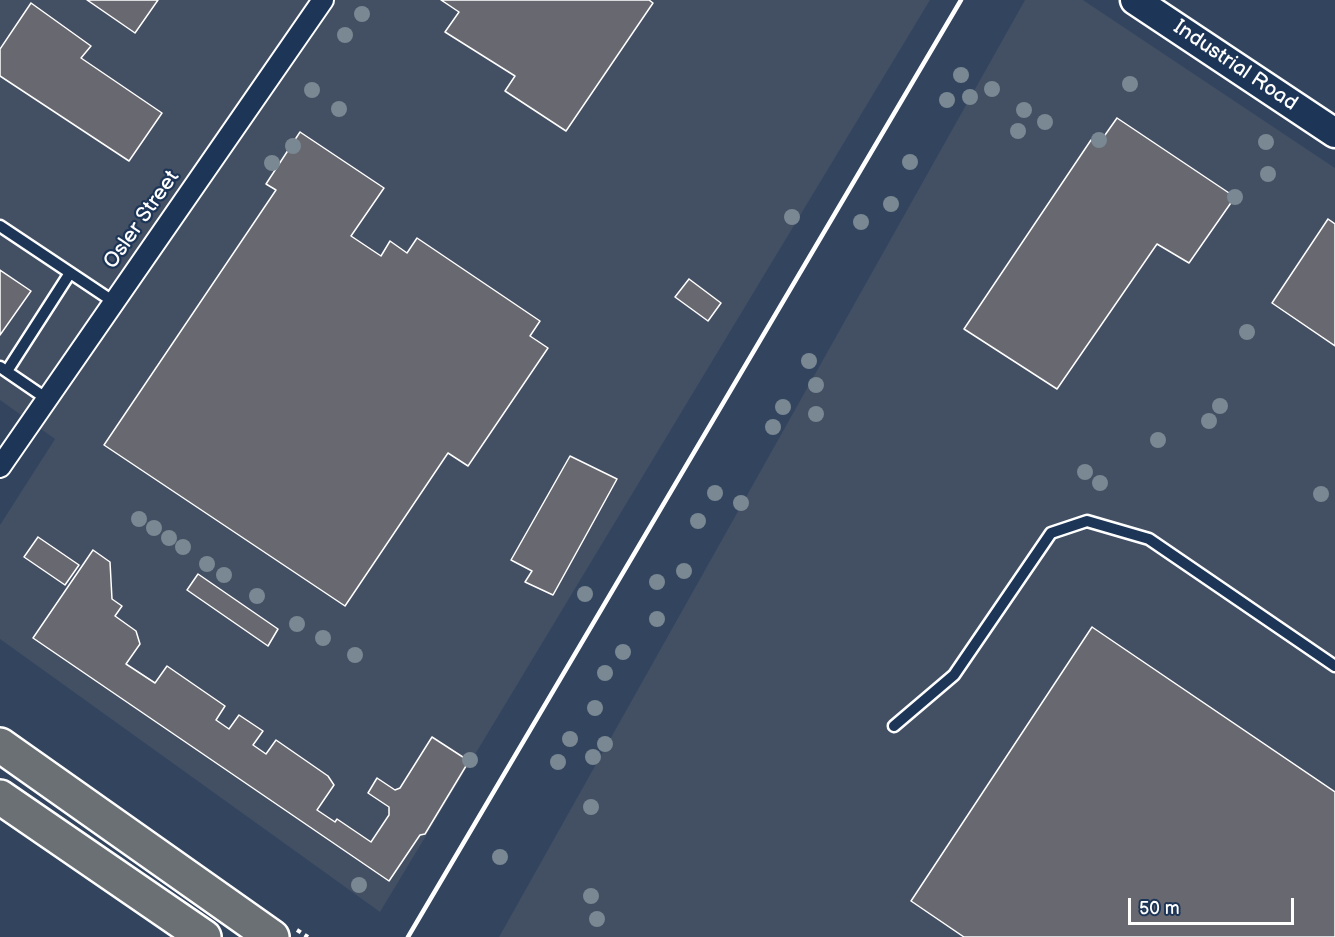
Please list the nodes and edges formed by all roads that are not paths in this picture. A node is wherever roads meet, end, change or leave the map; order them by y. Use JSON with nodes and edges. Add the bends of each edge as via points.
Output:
{"nodes":[{"id":1,"x":323,"y":0,"type":"edge"},
{"id":2,"x":1135,"y":0,"type":"edge"},
{"id":3,"x":1335,"y":133,"type":"edge"},
{"id":4,"x":0,"y":226,"type":"edge"},
{"id":5,"x":70,"y":273,"type":"junction"},
{"id":6,"x":114,"y":302,"type":"junction"},
{"id":7,"x":3,"y":369,"type":"edge"},
{"id":8,"x":47,"y":399,"type":"junction"},
{"id":9,"x":0,"y":467,"type":"edge"},
{"id":10,"x":1335,"y":666,"type":"edge"},
{"id":11,"x":894,"y":726,"type":"dead end"},
{"id":12,"x":0,"y":745,"type":"edge"},
{"id":13,"x":0,"y":797,"type":"edge"},
{"id":14,"x":204,"y":937,"type":"edge"},
{"id":15,"x":272,"y":937,"type":"edge"}],
"edges":[{"from":1,"to":6,"type":"street","name":"Osler Street"},
{"from":2,"to":3,"type":"street","name":"Industrial Road"},
{"from":4,"to":5,"type":"lane"},
{"from":5,"to":6,"type":"lane"},
{"from":5,"to":7,"type":"lane"},
{"from":6,"to":8,"type":"street","name":"Osler Street"},
{"from":7,"to":8,"type":"lane"},
{"from":8,"to":9,"type":"street","name":"Osler Street"},
{"from":10,"to":11,"type":"lane","via":[[1149,539],[1087,521],[1051,533],[954,675]]},
{"from":12,"to":15,"type":"highway"},
{"from":13,"to":14,"type":"highway"}]}
